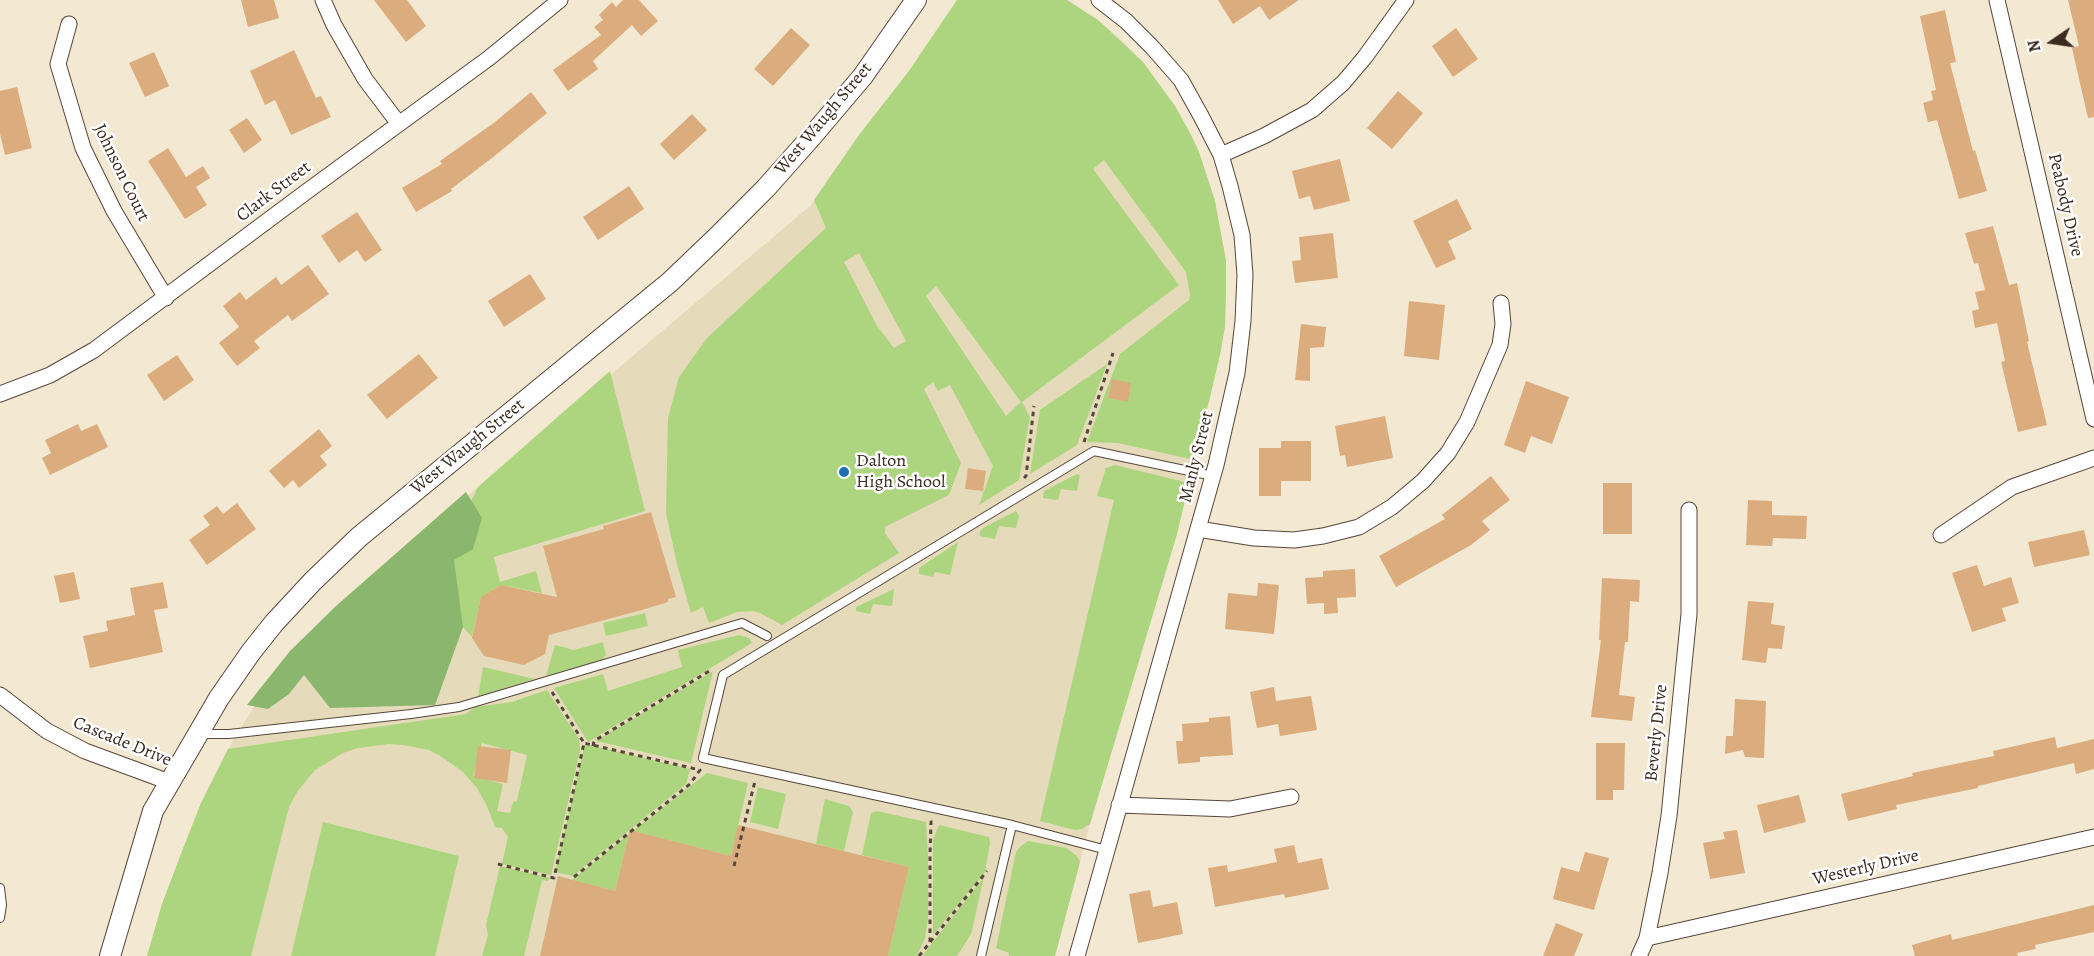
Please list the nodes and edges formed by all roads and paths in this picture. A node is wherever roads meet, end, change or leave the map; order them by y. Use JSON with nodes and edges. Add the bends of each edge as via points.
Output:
{"nodes":[{"id":1,"x":323,"y":0,"type":"edge"},
{"id":2,"x":560,"y":0,"type":"edge"},
{"id":3,"x":916,"y":0,"type":"edge"},
{"id":4,"x":1099,"y":0,"type":"edge"},
{"id":5,"x":1406,"y":0,"type":"edge"},
{"id":6,"x":1997,"y":0,"type":"edge"},
{"id":7,"x":69,"y":24,"type":"dead end"},
{"id":8,"x":399,"y":124,"type":"junction"},
{"id":9,"x":1221,"y":155,"type":"junction"},
{"id":10,"x":166,"y":298,"type":"junction"},
{"id":11,"x":1501,"y":303,"type":"dead end"},
{"id":12,"x":1113,"y":353,"type":"dead end"},
{"id":13,"x":0,"y":394,"type":"edge"},
{"id":14,"x":1034,"y":406,"type":"dead end"},
{"id":15,"x":2094,"y":419,"type":"edge"},
{"id":16,"x":1083,"y":444,"type":"dead end"},
{"id":17,"x":2094,"y":458,"type":"edge"},
{"id":18,"x":1036,"y":471,"type":"dead end"},
{"id":19,"x":1213,"y":476,"type":"junction"},
{"id":20,"x":1026,"y":477,"type":"junction"},
{"id":21,"x":1017,"y":482,"type":"dead end"},
{"id":22,"x":1689,"y":510,"type":"dead end"},
{"id":23,"x":1198,"y":529,"type":"junction"},
{"id":24,"x":1941,"y":535,"type":"dead end"},
{"id":25,"x":767,"y":636,"type":"dead end"},
{"id":26,"x":713,"y":668,"type":"dead end"},
{"id":27,"x":552,"y":692,"type":"dead end"},
{"id":28,"x":0,"y":695,"type":"edge"},
{"id":29,"x":199,"y":734,"type":"junction"},
{"id":30,"x":584,"y":743,"type":"junction"},
{"id":31,"x":593,"y":746,"type":"junction"},
{"id":32,"x":700,"y":770,"type":"junction"},
{"id":33,"x":710,"y":772,"type":"dead end"},
{"id":34,"x":748,"y":779,"type":"dead end"},
{"id":35,"x":172,"y":783,"type":"junction"},
{"id":36,"x":1291,"y":796,"type":"dead end"},
{"id":37,"x":1119,"y":805,"type":"junction"},
{"id":38,"x":942,"y":824,"type":"dead end"},
{"id":39,"x":1012,"y":825,"type":"junction"},
{"id":40,"x":2094,"y":837,"type":"edge"},
{"id":41,"x":1107,"y":850,"type":"junction"},
{"id":42,"x":989,"y":863,"type":"dead end"},
{"id":43,"x":498,"y":864,"type":"dead end"},
{"id":44,"x":734,"y":866,"type":"dead end"},
{"id":45,"x":574,"y":877,"type":"dead end"},
{"id":46,"x":0,"y":889,"type":"edge"},
{"id":47,"x":0,"y":918,"type":"edge"},
{"id":48,"x":1647,"y":938,"type":"junction"},
{"id":49,"x":930,"y":942,"type":"junction"},
{"id":50,"x":110,"y":956,"type":"edge"},
{"id":51,"x":919,"y":956,"type":"edge"},
{"id":52,"x":981,"y":956,"type":"edge"},
{"id":53,"x":1077,"y":956,"type":"edge"},
{"id":54,"x":1639,"y":956,"type":"edge"}],
"edges":[{"from":1,"to":8,"type":"street","via":[[364,79]]},
{"from":2,"to":8,"type":"street","name":"Clark Street"},
{"from":3,"to":29,"type":"street","name":"West Waugh Street","via":[[863,76],[813,135],[766,188],[670,282],[417,488],[313,581],[250,652]]},
{"from":4,"to":9,"type":"street","name":"Manly Street","via":[[1139,34],[1181,80]]},
{"from":5,"to":9,"type":"street","via":[[1343,83],[1312,110]]},
{"from":6,"to":15,"type":"street","name":"Peabody Drive"},
{"from":7,"to":10,"type":"street","name":"Johnson Court","via":[[58,64],[83,148],[114,211]]},
{"from":8,"to":10,"type":"street","name":"Clark Street"},
{"from":9,"to":19,"type":"street","name":"Manly Street","via":[[1242,235],[1245,275],[1237,373]]},
{"from":10,"to":13,"type":"street","name":"Clark Street","via":[[94,351],[50,375]]},
{"from":11,"to":23,"type":"street","via":[[1500,345],[1467,422],[1448,453],[1423,482],[1392,507],[1359,527],[1294,540]]},
{"from":12,"to":16,"type":"path"},
{"from":14,"to":20,"type":"path"},
{"from":17,"to":24,"type":"street","via":[[2012,487]]},
{"from":18,"to":20,"type":"path"},
{"from":19,"to":23,"type":"street","name":"Manly Street"},
{"from":19,"to":39,"type":"lane","via":[[1094,451],[723,675],[703,758]]},
{"from":20,"to":21,"type":"path"},
{"from":22,"to":48,"type":"street","name":"Beverly Drive","via":[[1689,614],[1669,816]]},
{"from":23,"to":37,"type":"street","name":"Manly Street"},
{"from":25,"to":29,"type":"lane","via":[[742,623],[459,707],[229,734]]},
{"from":26,"to":31,"type":"path","via":[[594,741]]},
{"from":27,"to":30,"type":"path"},
{"from":28,"to":35,"type":"street","name":"Cascade Drive","via":[[47,731],[85,751]]},
{"from":29,"to":35,"type":"street","name":"West Waugh Street"},
{"from":30,"to":31,"type":"path"},
{"from":30,"to":43,"type":"path","via":[[554,878]]},
{"from":31,"to":32,"type":"path"},
{"from":32,"to":33,"type":"path"},
{"from":32,"to":45,"type":"path","via":[[690,784]]},
{"from":34,"to":44,"type":"path","via":[[755,781]]},
{"from":35,"to":50,"type":"street","name":"West Waugh Street","via":[[153,811]]},
{"from":36,"to":37,"type":"street","via":[[1230,808]]},
{"from":37,"to":41,"type":"street","name":"Manly Street"},
{"from":38,"to":49,"type":"path","via":[[931,822]]},
{"from":39,"to":41,"type":"lane"},
{"from":39,"to":52,"type":"lane"},
{"from":40,"to":48,"type":"street","name":"Westerly Drive"},
{"from":41,"to":53,"type":"street","name":"Manly Street"},
{"from":42,"to":49,"type":"path","via":[[987,872]]},
{"from":46,"to":47,"type":"lane"},
{"from":48,"to":54,"type":"street","name":"Beverly Drive"},
{"from":49,"to":51,"type":"path"}]}
